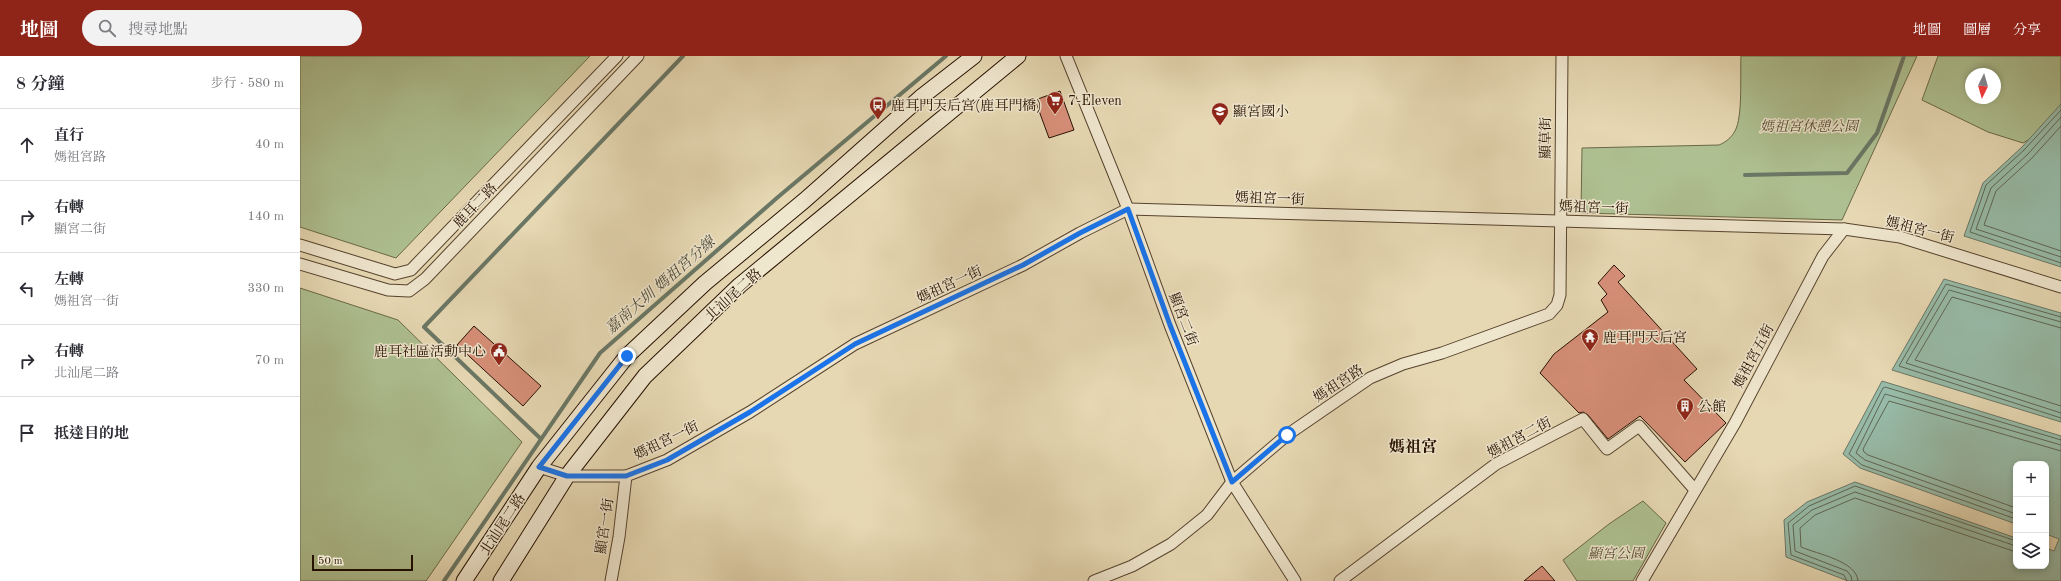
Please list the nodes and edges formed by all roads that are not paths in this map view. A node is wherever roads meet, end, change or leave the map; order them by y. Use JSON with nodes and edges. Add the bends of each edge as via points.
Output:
{"nodes":[{"id":1,"x":617,"y":56,"type":"edge"},
{"id":2,"x":638,"y":56,"type":"edge"},
{"id":3,"x":974,"y":56,"type":"edge"},
{"id":4,"x":1018,"y":56,"type":"edge"},
{"id":5,"x":1066,"y":56,"type":"edge"},
{"id":6,"x":1562,"y":56,"type":"edge"},
{"id":7,"x":1128,"y":209,"type":"junction"},
{"id":8,"x":1560,"y":221,"type":"junction"},
{"id":9,"x":1844,"y":229,"type":"junction"},
{"id":10,"x":300,"y":245,"type":"edge"},
{"id":11,"x":300,"y":264,"type":"edge"},
{"id":12,"x":2061,"y":288,"type":"edge"},
{"id":13,"x":539,"y":467,"type":"junction"},
{"id":14,"x":567,"y":476,"type":"junction"},
{"id":15,"x":626,"y":476,"type":"junction"},
{"id":16,"x":1232,"y":482,"type":"junction"},
{"id":17,"x":1695,"y":490,"type":"junction"},
{"id":18,"x":1293,"y":580,"type":"edge"},
{"id":19,"x":464,"y":581,"type":"edge"},
{"id":20,"x":501,"y":581,"type":"edge"},
{"id":21,"x":611,"y":581,"type":"edge"},
{"id":22,"x":1094,"y":581,"type":"edge"},
{"id":23,"x":1340,"y":581,"type":"edge"},
{"id":24,"x":1642,"y":581,"type":"edge"}],
"edges":[{"from":1,"to":10,"type":"street","name":"鹿耳二路","via":[[411,270],[395,274]]},
{"from":2,"to":11,"type":"street","name":"鹿耳二路","via":[[424,279],[409,291],[388,290]]},
{"from":3,"to":13,"type":"street","name":"北汕尾二路","via":[[920,98],[805,200],[705,283],[627,356]]},
{"from":4,"to":14,"type":"street","name":"北汕尾二路","via":[[740,285],[645,376]]},
{"from":5,"to":7,"type":"street","name":"顯宮二街"},
{"from":6,"to":8,"type":"street","name":"顯草街"},
{"from":7,"to":8,"type":"street","name":"媽祖宮一街"},
{"from":7,"to":15,"type":"street","name":"媽祖宮一街","via":[[1023,265],[855,344],[750,412],[667,460]]},
{"from":7,"to":16,"type":"street","name":"顯宮二街","via":[[1170,325]]},
{"from":8,"to":9,"type":"street","name":"媽祖宮一街"},
{"from":8,"to":16,"type":"street","name":"媽祖宮路","via":[[1560,295],[1557,305],[1549,314],[1442,353],[1403,364],[1370,378],[1287,435]]},
{"from":9,"to":12,"type":"street","name":"媽祖宮一街","via":[[1900,237]]},
{"from":9,"to":17,"type":"street","name":"媽祖宮五街","via":[[1823,256],[1735,423]]},
{"from":13,"to":14,"type":"street","name":"媽祖宮一街"},
{"from":13,"to":19,"type":"street","name":"北汕尾二路"},
{"from":14,"to":15,"type":"street","name":"媽祖宮一街"},
{"from":14,"to":20,"type":"street","name":"北汕尾二路"},
{"from":15,"to":21,"type":"street","name":"顯宮一街"},
{"from":16,"to":18,"type":"street","name":"顯宮二街"},
{"from":16,"to":22,"type":"street","name":"媽祖宮路","via":[[1207,515],[1171,544],[1132,566]]},
{"from":17,"to":23,"type":"street","name":"媽祖宮二街","via":[[1639,426],[1607,449],[1583,419],[1496,464]]},
{"from":17,"to":24,"type":"street","name":"媽祖宮五街"}]}
